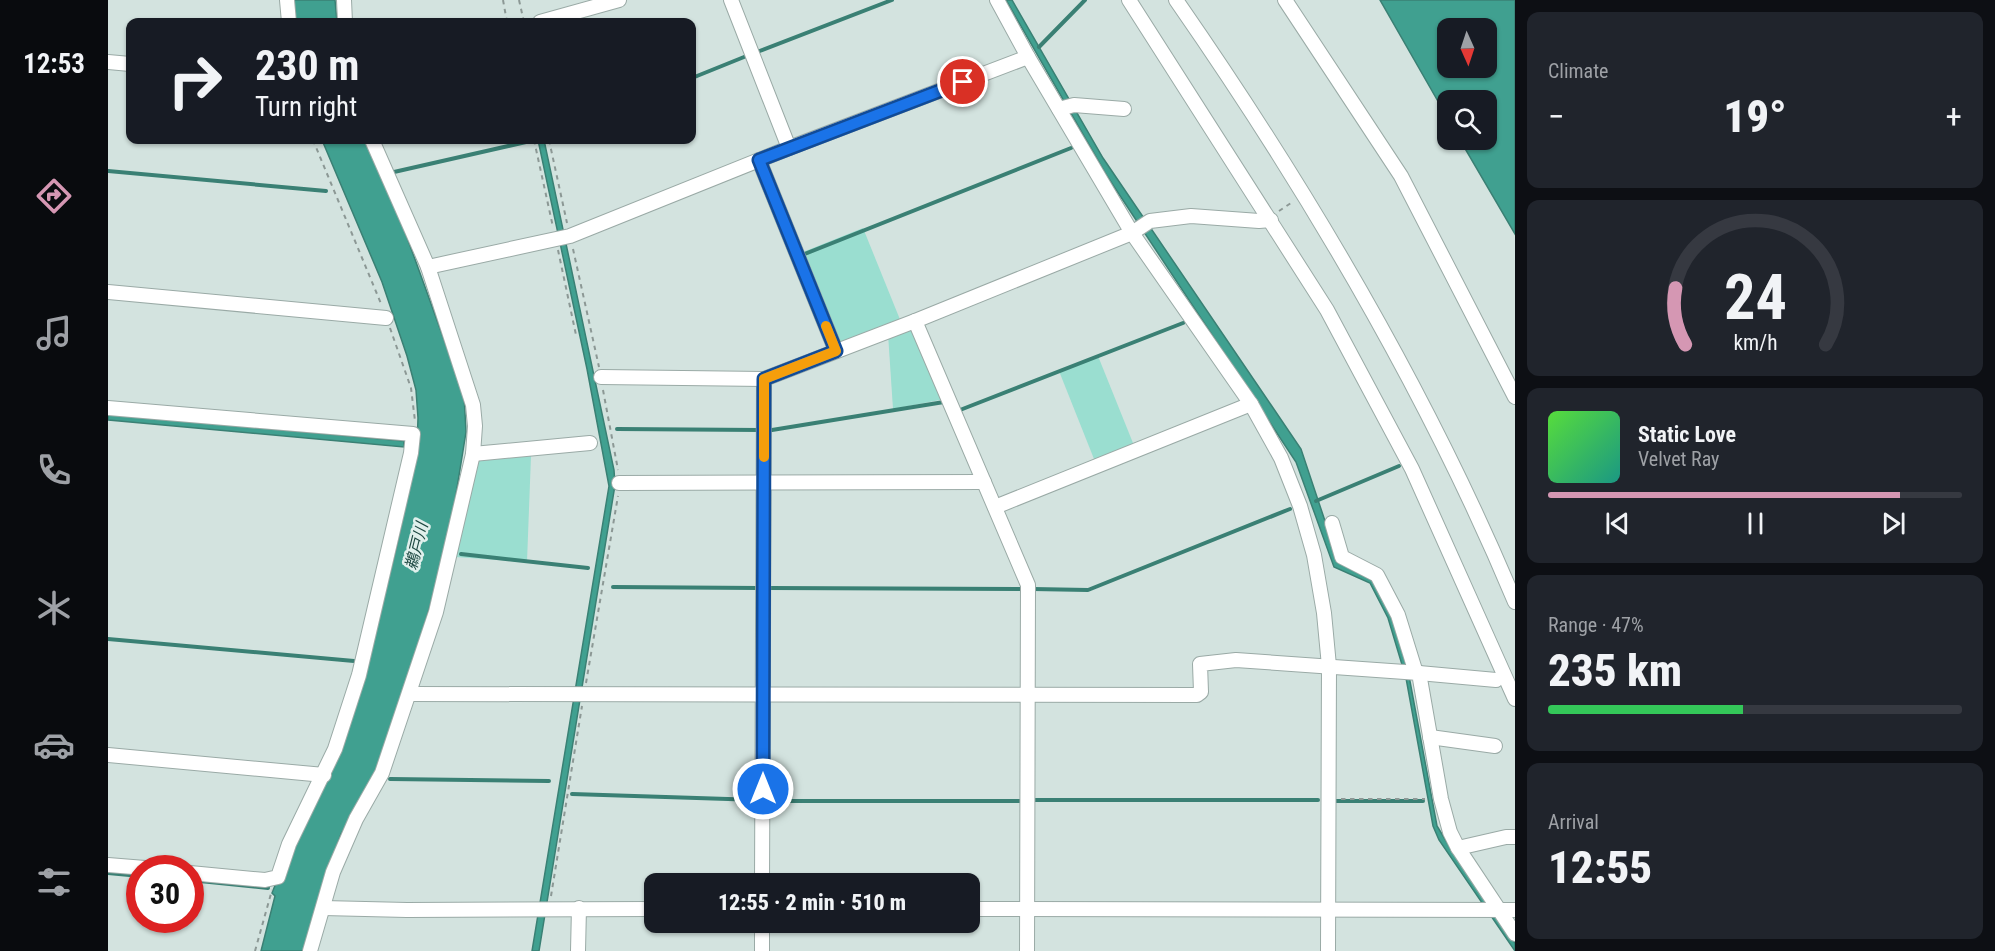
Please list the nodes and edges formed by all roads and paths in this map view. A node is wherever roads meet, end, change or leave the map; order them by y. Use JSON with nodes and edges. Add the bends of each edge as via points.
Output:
{"nodes":[{"id":1,"x":287,"y":0,"type":"edge"},
{"id":2,"x":344,"y":0,"type":"edge"},
{"id":3,"x":503,"y":0,"type":"edge"},
{"id":4,"x":519,"y":0,"type":"edge"},
{"id":5,"x":619,"y":0,"type":"edge"},
{"id":6,"x":731,"y":0,"type":"edge"},
{"id":7,"x":997,"y":0,"type":"edge"},
{"id":8,"x":1129,"y":0,"type":"edge"},
{"id":9,"x":1176,"y":0,"type":"edge"},
{"id":10,"x":1285,"y":0,"type":"edge"},
{"id":11,"x":289,"y":18,"type":"edge"},
{"id":12,"x":345,"y":18,"type":"edge"},
{"id":13,"x":506,"y":18,"type":"edge"},
{"id":14,"x":523,"y":18,"type":"edge"},
{"id":15,"x":554,"y":18,"type":"edge"},
{"id":16,"x":1028,"y":57,"type":"junction"},
{"id":17,"x":108,"y":62,"type":"edge"},
{"id":18,"x":126,"y":64,"type":"edge"},
{"id":19,"x":1066,"y":107,"type":"junction"},
{"id":20,"x":1124,"y":109,"type":"dead end"},
{"id":21,"x":315,"y":144,"type":"edge"},
{"id":22,"x":374,"y":144,"type":"edge"},
{"id":23,"x":550,"y":144,"type":"edge"},
{"id":24,"x":789,"y":148,"type":"junction"},
{"id":25,"x":759,"y":160,"type":"junction"},
{"id":26,"x":1304,"y":194,"type":"junction"},
{"id":27,"x":1270,"y":218,"type":"junction"},
{"id":28,"x":1132,"y":233,"type":"junction"},
{"id":29,"x":565,"y":237,"type":"junction"},
{"id":30,"x":428,"y":267,"type":"junction"},
{"id":31,"x":108,"y":292,"type":"edge"},
{"id":32,"x":386,"y":318,"type":"junction"},
{"id":33,"x":915,"y":321,"type":"junction"},
{"id":34,"x":836,"y":351,"type":"junction"},
{"id":35,"x":601,"y":378,"type":"junction"},
{"id":36,"x":764,"y":379,"type":"junction"},
{"id":37,"x":1515,"y":397,"type":"edge"},
{"id":38,"x":1251,"y":404,"type":"junction"},
{"id":39,"x":108,"y":408,"type":"edge"},
{"id":40,"x":413,"y":434,"type":"junction"},
{"id":41,"x":590,"y":443,"type":"dead end"},
{"id":42,"x":473,"y":454,"type":"junction"},
{"id":43,"x":764,"y":482,"type":"junction"},
{"id":44,"x":984,"y":482,"type":"junction"},
{"id":45,"x":619,"y":483,"type":"junction"},
{"id":46,"x":995,"y":507,"type":"junction"},
{"id":47,"x":1332,"y":523,"type":"dead end"},
{"id":48,"x":1328,"y":551,"type":"junction"},
{"id":49,"x":1515,"y":602,"type":"edge"},
{"id":50,"x":1329,"y":666,"type":"junction"},
{"id":51,"x":1412,"y":673,"type":"junction"},
{"id":52,"x":1496,"y":680,"type":"dead end"},
{"id":53,"x":410,"y":694,"type":"junction"},
{"id":54,"x":578,"y":695,"type":"junction"},
{"id":55,"x":763,"y":695,"type":"junction"},
{"id":56,"x":1029,"y":696,"type":"junction"},
{"id":57,"x":1515,"y":699,"type":"edge"},
{"id":58,"x":1430,"y":737,"type":"junction"},
{"id":59,"x":1495,"y":746,"type":"dead end"},
{"id":60,"x":108,"y":755,"type":"edge"},
{"id":61,"x":324,"y":775,"type":"junction"},
{"id":62,"x":1329,"y":798,"type":"junction"},
{"id":63,"x":1425,"y":799,"type":"dead end"},
{"id":64,"x":1515,"y":837,"type":"edge"},
{"id":65,"x":1458,"y":848,"type":"junction"},
{"id":66,"x":108,"y":865,"type":"edge"},
{"id":67,"x":126,"y":866,"type":"edge"},
{"id":68,"x":762,"y":873,"type":"edge"},
{"id":69,"x":204,"y":874,"type":"edge"},
{"id":70,"x":278,"y":877,"type":"junction"},
{"id":71,"x":323,"y":908,"type":"junction"},
{"id":72,"x":543,"y":908,"type":"junction"},
{"id":73,"x":579,"y":908,"type":"junction"},
{"id":74,"x":644,"y":909,"type":"edge"},
{"id":75,"x":980,"y":909,"type":"edge"},
{"id":76,"x":1027,"y":909,"type":"junction"},
{"id":77,"x":1329,"y":910,"type":"junction"},
{"id":78,"x":1515,"y":910,"type":"edge"},
{"id":79,"x":1493,"y":911,"type":"junction"},
{"id":80,"x":762,"y":933,"type":"edge"},
{"id":81,"x":1515,"y":934,"type":"edge"},
{"id":82,"x":255,"y":951,"type":"edge"},
{"id":83,"x":310,"y":951,"type":"edge"},
{"id":84,"x":578,"y":951,"type":"edge"},
{"id":85,"x":762,"y":951,"type":"edge"},
{"id":86,"x":1027,"y":951,"type":"edge"},
{"id":87,"x":1328,"y":951,"type":"edge"}],
"edges":[{"from":1,"to":11,"type":"street"},
{"from":2,"to":12,"type":"street"},
{"from":3,"to":13,"type":"path"},
{"from":4,"to":14,"type":"path"},
{"from":5,"to":15,"type":"street"},
{"from":6,"to":24,"type":"street"},
{"from":7,"to":16,"type":"street"},
{"from":8,"to":27,"type":"street"},
{"from":9,"to":26,"type":"street"},
{"from":10,"to":37,"type":"street","via":[[1401,176]]},
{"from":16,"to":19,"type":"street"},
{"from":16,"to":24,"type":"street"},
{"from":17,"to":18,"type":"street"},
{"from":19,"to":20,"type":"street"},
{"from":19,"to":28,"type":"street"},
{"from":21,"to":32,"type":"path"},
{"from":22,"to":30,"type":"street"},
{"from":23,"to":29,"type":"path"},
{"from":24,"to":25,"type":"street"},
{"from":25,"to":29,"type":"street"},
{"from":25,"to":34,"type":"street"},
{"from":26,"to":27,"type":"path"},
{"from":26,"to":49,"type":"street","via":[[1382,325],[1479,520]]},
{"from":27,"to":28,"type":"street","via":[[1259,221],[1191,216],[1150,221]]},
{"from":27,"to":57,"type":"street","via":[[1327,310],[1412,469]]},
{"from":28,"to":33,"type":"street"},
{"from":28,"to":38,"type":"street"},
{"from":29,"to":30,"type":"street"},
{"from":29,"to":35,"type":"path"},
{"from":30,"to":42,"type":"street","via":[[473,405]]},
{"from":31,"to":32,"type":"street"},
{"from":32,"to":40,"type":"path","via":[[411,388]]},
{"from":33,"to":34,"type":"street"},
{"from":33,"to":44,"type":"street"},
{"from":34,"to":36,"type":"street"},
{"from":35,"to":36,"type":"street"},
{"from":35,"to":45,"type":"path"},
{"from":36,"to":43,"type":"street"},
{"from":38,"to":46,"type":"street"},
{"from":38,"to":48,"type":"street","via":[[1281,458],[1300,506]]},
{"from":39,"to":40,"type":"street"},
{"from":40,"to":61,"type":"street","via":[[359,675]]},
{"from":41,"to":42,"type":"street"},
{"from":42,"to":53,"type":"street","via":[[436,612]]},
{"from":43,"to":44,"type":"street"},
{"from":43,"to":45,"type":"street"},
{"from":43,"to":55,"type":"street"},
{"from":44,"to":46,"type":"street"},
{"from":45,"to":54,"type":"path"},
{"from":46,"to":56,"type":"street","via":[[1028,585]]},
{"from":47,"to":48,"type":"street"},
{"from":48,"to":50,"type":"street","via":[[1324,613]]},
{"from":48,"to":51,"type":"street","via":[[1377,574],[1398,615]]},
{"from":50,"to":51,"type":"street"},
{"from":50,"to":56,"type":"street","via":[[1236,660],[1200,664],[1201,692],[1197,695]]},
{"from":50,"to":62,"type":"street"},
{"from":51,"to":52,"type":"street"},
{"from":51,"to":58,"type":"street"},
{"from":53,"to":54,"type":"street"},
{"from":53,"to":71,"type":"street","via":[[382,773],[333,872]]},
{"from":54,"to":55,"type":"street"},
{"from":54,"to":72,"type":"path"},
{"from":55,"to":56,"type":"street"},
{"from":55,"to":68,"type":"street"},
{"from":56,"to":76,"type":"street"},
{"from":58,"to":59,"type":"street"},
{"from":58,"to":65,"type":"street","via":[[1444,810]]},
{"from":60,"to":61,"type":"street"},
{"from":61,"to":70,"type":"street","via":[[289,844]]},
{"from":62,"to":63,"type":"path"},
{"from":62,"to":77,"type":"street"},
{"from":64,"to":65,"type":"street"},
{"from":65,"to":79,"type":"street"},
{"from":66,"to":67,"type":"street"},
{"from":69,"to":70,"type":"street","via":[[265,880]]},
{"from":70,"to":82,"type":"path"},
{"from":71,"to":72,"type":"street"},
{"from":71,"to":83,"type":"street"},
{"from":72,"to":73,"type":"street"},
{"from":73,"to":74,"type":"street"},
{"from":73,"to":84,"type":"street"},
{"from":75,"to":76,"type":"street"},
{"from":76,"to":77,"type":"street"},
{"from":76,"to":86,"type":"street"},
{"from":77,"to":79,"type":"street"},
{"from":77,"to":87,"type":"street"},
{"from":78,"to":79,"type":"street"},
{"from":79,"to":81,"type":"street"},
{"from":80,"to":85,"type":"street"}]}
